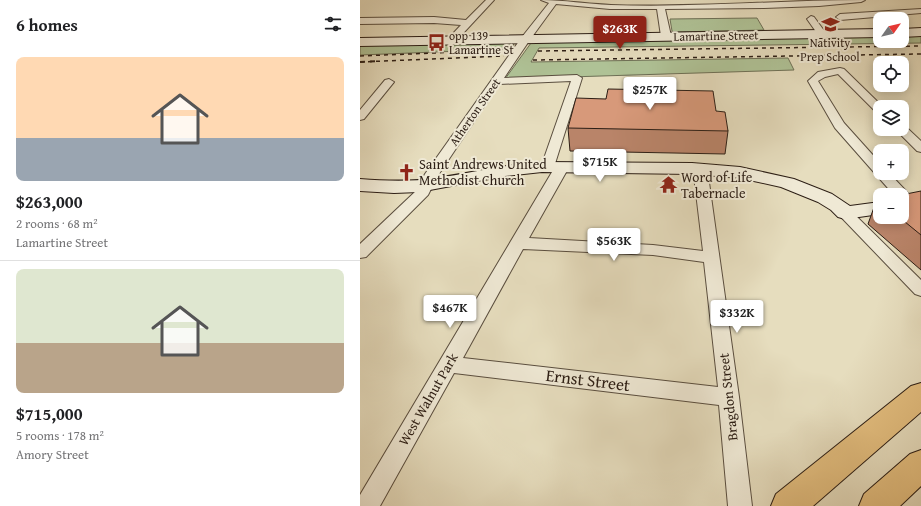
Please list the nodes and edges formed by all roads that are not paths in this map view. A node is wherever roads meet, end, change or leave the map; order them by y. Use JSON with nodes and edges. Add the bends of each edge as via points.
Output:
{"nodes":[{"id":1,"x":490,"y":0,"type":"edge"},
{"id":2,"x":542,"y":0,"type":"edge"},
{"id":3,"x":633,"y":0,"type":"edge"},
{"id":4,"x":861,"y":0,"type":"edge"},
{"id":5,"x":554,"y":1,"type":"edge"},
{"id":6,"x":826,"y":2,"type":"edge"},
{"id":7,"x":736,"y":3,"type":"edge"},
{"id":8,"x":623,"y":7,"type":"junction"},
{"id":9,"x":661,"y":7,"type":"junction"},
{"id":10,"x":921,"y":11,"type":"edge"},
{"id":11,"x":840,"y":17,"type":"junction"},
{"id":12,"x":811,"y":19,"type":"dead end"},
{"id":13,"x":360,"y":21,"type":"edge"},
{"id":14,"x":468,"y":23,"type":"junction"},
{"id":15,"x":909,"y":32,"type":"edge"},
{"id":16,"x":921,"y":32,"type":"edge"},
{"id":17,"x":873,"y":33,"type":"edge"},
{"id":18,"x":822,"y":34,"type":"junction"},
{"id":19,"x":853,"y":34,"type":"junction"},
{"id":20,"x":666,"y":36,"type":"junction"},
{"id":21,"x":525,"y":39,"type":"junction"},
{"id":22,"x":452,"y":40,"type":"junction"},
{"id":23,"x":360,"y":42,"type":"edge"},
{"id":24,"x":497,"y":81,"type":"junction"},
{"id":25,"x":389,"y":82,"type":"dead end"},
{"id":26,"x":873,"y":103,"type":"edge"},
{"id":27,"x":360,"y":117,"type":"edge"},
{"id":28,"x":908,"y":136,"type":"edge"},
{"id":29,"x":921,"y":148,"type":"edge"},
{"id":30,"x":873,"y":163,"type":"edge"},
{"id":31,"x":555,"y":167,"type":"junction"},
{"id":32,"x":700,"y":168,"type":"junction"},
{"id":33,"x":889,"y":180,"type":"edge"},
{"id":34,"x":428,"y":185,"type":"junction"},
{"id":35,"x":360,"y":186,"type":"edge"},
{"id":36,"x":897,"y":188,"type":"edge"},
{"id":37,"x":873,"y":209,"type":"edge"},
{"id":38,"x":846,"y":213,"type":"junction"},
{"id":39,"x":518,"y":242,"type":"junction"},
{"id":40,"x":360,"y":253,"type":"edge"},
{"id":41,"x":712,"y":258,"type":"junction"},
{"id":42,"x":921,"y":290,"type":"edge"},
{"id":43,"x":448,"y":364,"type":"junction"},
{"id":44,"x":921,"y":395,"type":"edge"},
{"id":45,"x":729,"y":397,"type":"junction"},
{"id":46,"x":921,"y":464,"type":"edge"},
{"id":47,"x":366,"y":506,"type":"edge"},
{"id":48,"x":740,"y":506,"type":"edge"},
{"id":49,"x":788,"y":506,"type":"edge"},
{"id":50,"x":876,"y":506,"type":"edge"}],
"edges":[{"from":1,"to":14,"type":"street"},
{"from":2,"to":5,"type":"street"},
{"from":3,"to":8,"type":"street"},
{"from":4,"to":6,"type":"street"},
{"from":5,"to":8,"type":"street","via":[[596,7]]},
{"from":5,"to":21,"type":"street","name":"Atherton Street"},
{"from":6,"to":7,"type":"street"},
{"from":6,"to":11,"type":"street"},
{"from":7,"to":9,"type":"street"},
{"from":8,"to":9,"type":"street"},
{"from":9,"to":20,"type":"street"},
{"from":10,"to":11,"type":"street"},
{"from":11,"to":19,"type":"street"},
{"from":12,"to":18,"type":"street"},
{"from":13,"to":14,"type":"street","via":[[434,20]]},
{"from":14,"to":22,"type":"street"},
{"from":15,"to":16,"type":"street"},
{"from":17,"to":19,"type":"street","name":"Lamartine Street"},
{"from":18,"to":19,"type":"street","name":"Lamartine Street"},
{"from":18,"to":20,"type":"street","name":"Lamartine Street"},
{"from":20,"to":21,"type":"street","name":"Lamartine Street"},
{"from":21,"to":22,"type":"street","name":"Lamartine Street"},
{"from":21,"to":24,"type":"street","name":"Atherton Street"},
{"from":22,"to":23,"type":"street","name":"Lamartine Street"},
{"from":24,"to":31,"type":"street","name":"West Walnut Park","via":[[577,78]]},
{"from":24,"to":34,"type":"street","name":"Atherton Street","via":[[430,177]]},
{"from":25,"to":27,"type":"street"},
{"from":26,"to":30,"type":"street","via":[[840,71],[821,75],[814,81],[839,125]]},
{"from":28,"to":29,"type":"street"},
{"from":31,"to":32,"type":"street"},
{"from":31,"to":34,"type":"street","via":[[492,172]]},
{"from":31,"to":39,"type":"street","name":"West Walnut Park"},
{"from":32,"to":38,"type":"street","via":[[775,178],[830,200]]},
{"from":32,"to":41,"type":"street","name":"Bragdon Street"},
{"from":33,"to":36,"type":"street"},
{"from":34,"to":35,"type":"street"},
{"from":34,"to":40,"type":"street","name":"Atherton Street"},
{"from":37,"to":38,"type":"street"},
{"from":38,"to":42,"type":"street","via":[[870,241]]},
{"from":39,"to":41,"type":"street","via":[[653,250]]},
{"from":39,"to":43,"type":"street","name":"West Walnut Park"},
{"from":41,"to":45,"type":"street","name":"Bragdon Street"},
{"from":43,"to":45,"type":"street","name":"Ernst Street"},
{"from":43,"to":47,"type":"street","name":"West Walnut Park"},
{"from":44,"to":49,"type":"main road"},
{"from":45,"to":48,"type":"street","name":"Bragdon Street"},
{"from":46,"to":50,"type":"main road"}]}
